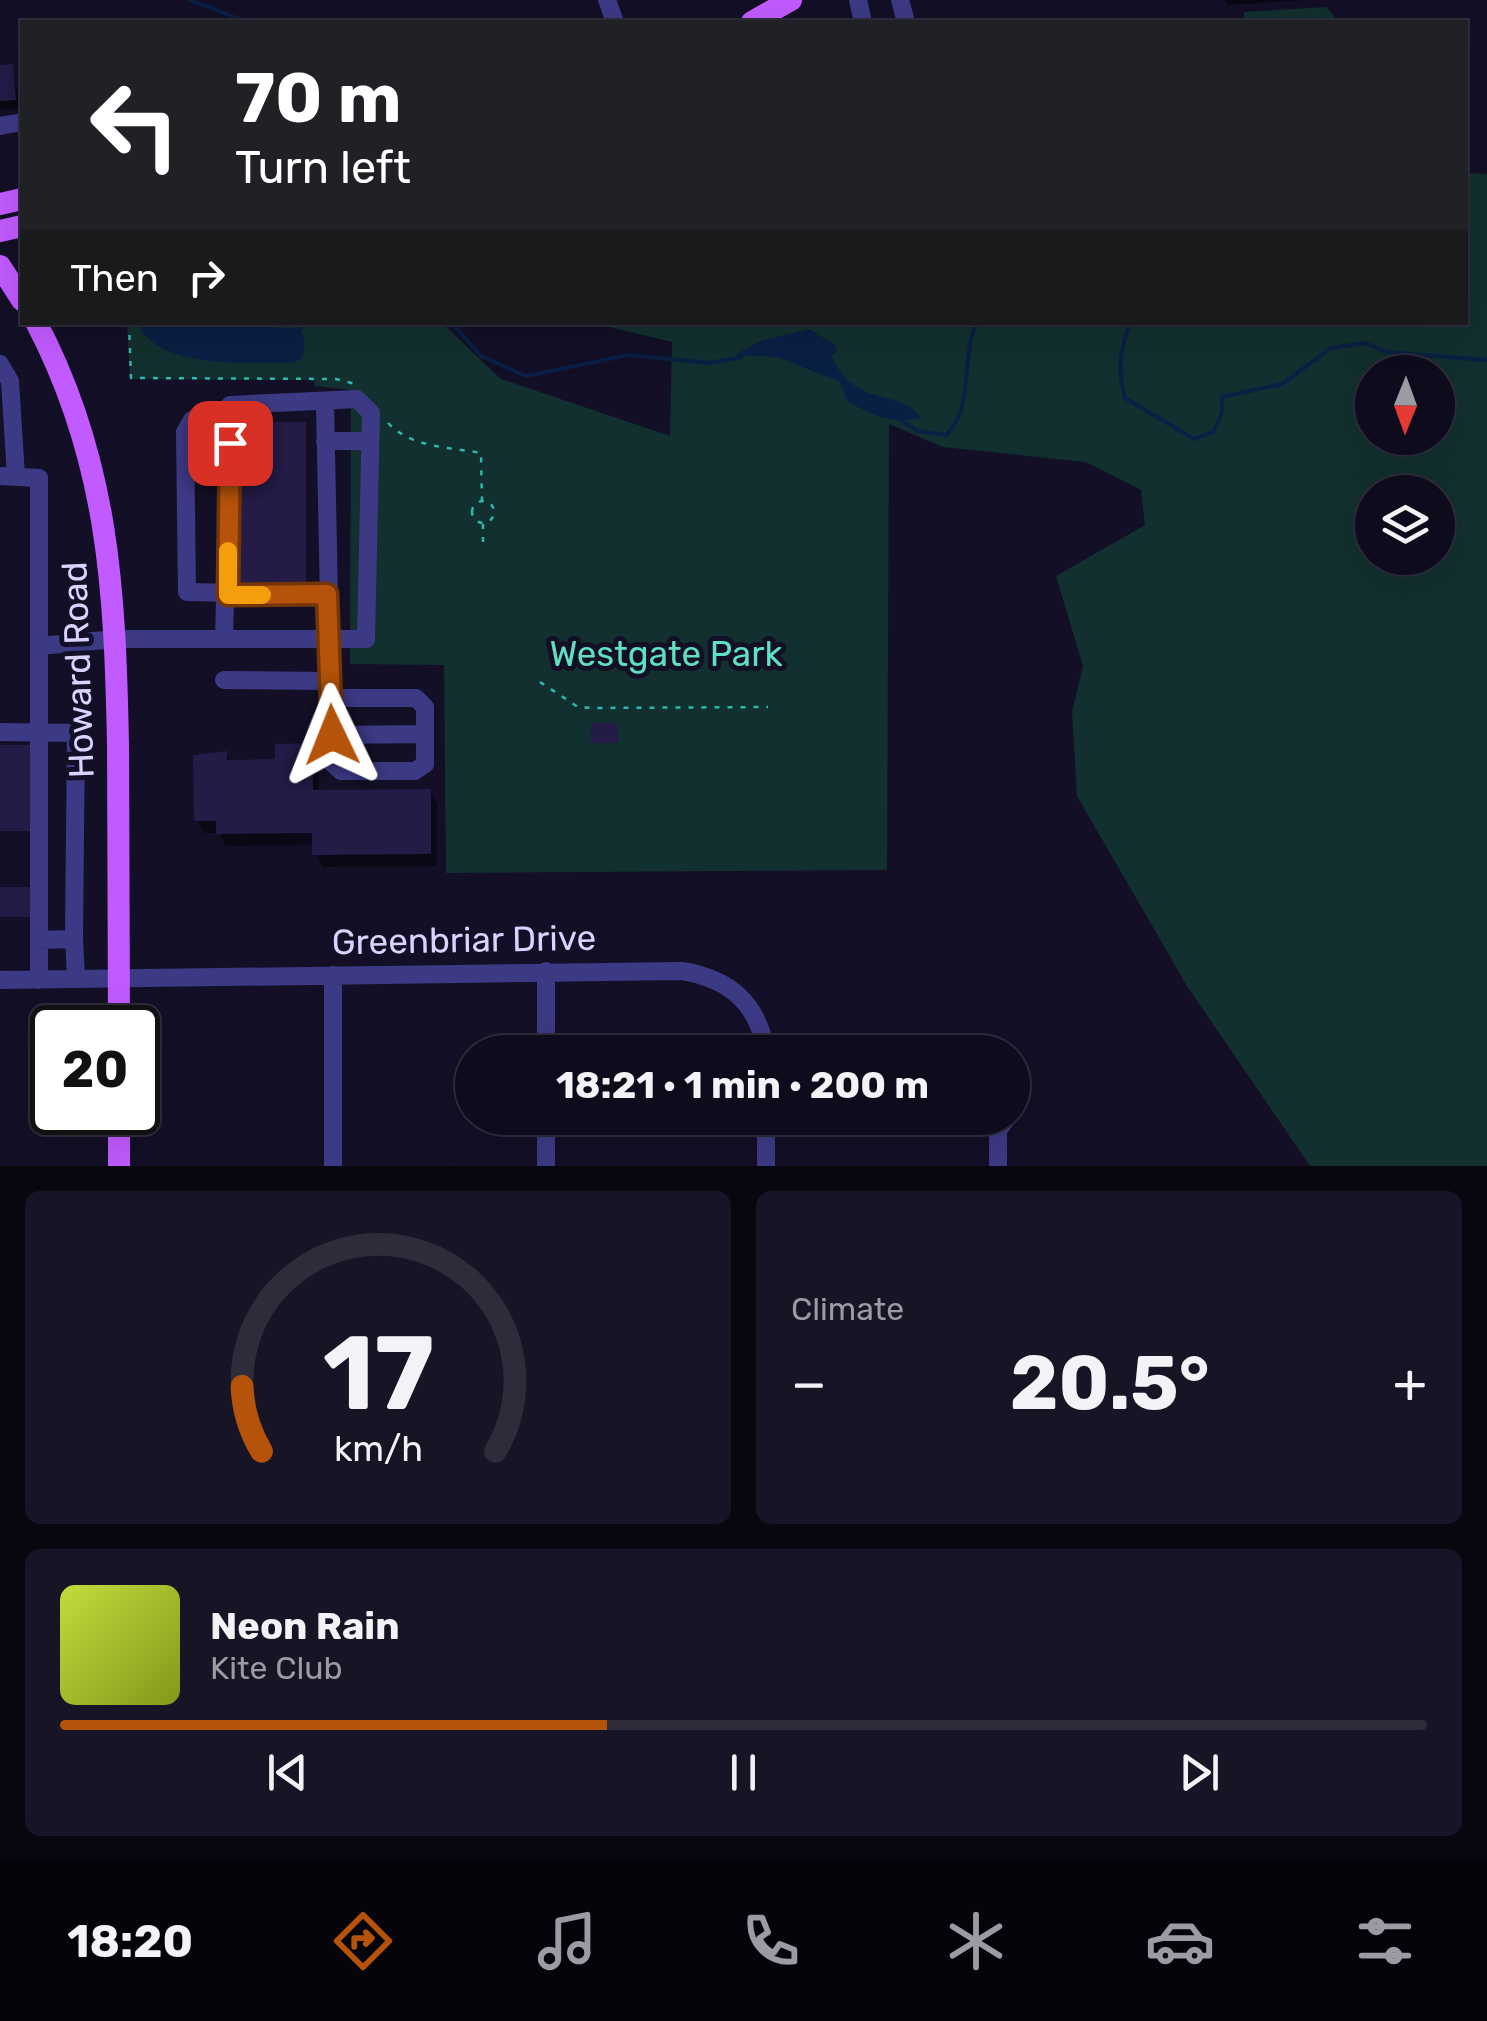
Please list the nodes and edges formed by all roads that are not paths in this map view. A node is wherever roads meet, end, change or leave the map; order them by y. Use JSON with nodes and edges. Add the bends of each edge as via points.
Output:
{"nodes":[{"id":1,"x":792,"y":0,"type":"edge"},
{"id":2,"x":756,"y":20,"type":"edge"},
{"id":3,"x":0,"y":266,"type":"edge"},
{"id":4,"x":20,"y":297,"type":"edge"},
{"id":5,"x":38,"y":325,"type":"edge"},
{"id":6,"x":0,"y":364,"type":"edge"},
{"id":7,"x":325,"y":402,"type":"junction"},
{"id":8,"x":230,"y":404,"type":"junction"},
{"id":9,"x":7,"y":429,"type":"edge"},
{"id":10,"x":326,"y":441,"type":"junction"},
{"id":11,"x":370,"y":441,"type":"junction"},
{"id":12,"x":8,"y":476,"type":"edge"},
{"id":13,"x":327,"y":594,"type":"junction"},
{"id":14,"x":228,"y":595,"type":"junction"},
{"id":15,"x":116,"y":639,"type":"junction"},
{"id":16,"x":224,"y":639,"type":"junction"},
{"id":17,"x":328,"y":639,"type":"junction"},
{"id":18,"x":39,"y":646,"type":"junction"},
{"id":19,"x":224,"y":680,"type":"dead end"},
{"id":20,"x":330,"y":689,"type":"junction"},
{"id":21,"x":0,"y":732,"type":"edge"},
{"id":22,"x":38,"y":733,"type":"junction"},
{"id":23,"x":425,"y":734,"type":"junction"},
{"id":24,"x":332,"y":735,"type":"junction"},
{"id":25,"x":74,"y":939,"type":"junction"},
{"id":26,"x":39,"y":940,"type":"junction"},
{"id":27,"x":546,"y":971,"type":"junction"},
{"id":28,"x":333,"y":975,"type":"junction"},
{"id":29,"x":118,"y":977,"type":"junction"},
{"id":30,"x":76,"y":978,"type":"junction"},
{"id":31,"x":0,"y":980,"type":"edge"},
{"id":32,"x":38,"y":980,"type":"junction"},
{"id":33,"x":118,"y":1005,"type":"edge"},
{"id":34,"x":546,"y":1035,"type":"edge"},
{"id":35,"x":762,"y":1035,"type":"edge"},
{"id":36,"x":119,"y":1135,"type":"edge"},
{"id":37,"x":546,"y":1135,"type":"edge"},
{"id":38,"x":766,"y":1135,"type":"edge"},
{"id":39,"x":998,"y":1135,"type":"edge"},
{"id":40,"x":119,"y":1166,"type":"edge"},
{"id":41,"x":333,"y":1166,"type":"edge"},
{"id":42,"x":546,"y":1166,"type":"edge"},
{"id":43,"x":766,"y":1166,"type":"edge"},
{"id":44,"x":998,"y":1166,"type":"edge"}],
"edges":[{"from":1,"to":2,"type":"main road"},
{"from":3,"to":4,"type":"main road"},
{"from":5,"to":15,"type":"main road","name":"Howard Road","via":[[94,470]]},
{"from":6,"to":9,"type":"street","via":[[10,381]]},
{"from":7,"to":8,"type":"street"},
{"from":7,"to":10,"type":"street"},
{"from":7,"to":11,"type":"street","via":[[356,399],[366,405]]},
{"from":8,"to":14,"type":"street"},
{"from":8,"to":14,"type":"street","via":[[219,418],[192,420],[184,432],[184,584],[193,595]]},
{"from":9,"to":12,"type":"street"},
{"from":10,"to":11,"type":"street"},
{"from":10,"to":13,"type":"street"},
{"from":11,"to":17,"type":"street","via":[[369,634],[366,640]]},
{"from":12,"to":18,"type":"street","via":[[39,478]]},
{"from":13,"to":14,"type":"street"},
{"from":13,"to":17,"type":"street"},
{"from":14,"to":16,"type":"street"},
{"from":15,"to":16,"type":"street"},
{"from":15,"to":18,"type":"street"},
{"from":15,"to":29,"type":"main road","name":"Howard Road"},
{"from":16,"to":17,"type":"street"},
{"from":17,"to":20,"type":"street"},
{"from":18,"to":22,"type":"street"},
{"from":19,"to":20,"type":"street"},
{"from":20,"to":23,"type":"street","via":[[416,698],[425,707]]},
{"from":20,"to":24,"type":"street"},
{"from":21,"to":22,"type":"street"},
{"from":22,"to":25,"type":"street","via":[[76,733]]},
{"from":22,"to":26,"type":"street"},
{"from":23,"to":24,"type":"street"},
{"from":23,"to":24,"type":"street","via":[[424,764],[416,771],[340,771],[332,762]]},
{"from":25,"to":26,"type":"street"},
{"from":25,"to":30,"type":"street"},
{"from":26,"to":32,"type":"street"},
{"from":27,"to":28,"type":"street","name":"Greenbriar Drive"},
{"from":27,"to":34,"type":"street"},
{"from":27,"to":35,"type":"street","name":"Greenbriar Drive","via":[[706,975],[748,1002]]},
{"from":28,"to":29,"type":"street","name":"Greenbriar Drive"},
{"from":28,"to":41,"type":"street"},
{"from":29,"to":30,"type":"street","name":"Greenbriar Drive"},
{"from":29,"to":33,"type":"main road","name":"Howard Road"},
{"from":30,"to":32,"type":"street","name":"Greenbriar Drive"},
{"from":31,"to":32,"type":"street","name":"Greenbriar Drive"},
{"from":36,"to":40,"type":"main road"},
{"from":37,"to":42,"type":"street"},
{"from":38,"to":43,"type":"street"},
{"from":39,"to":44,"type":"street"}]}
